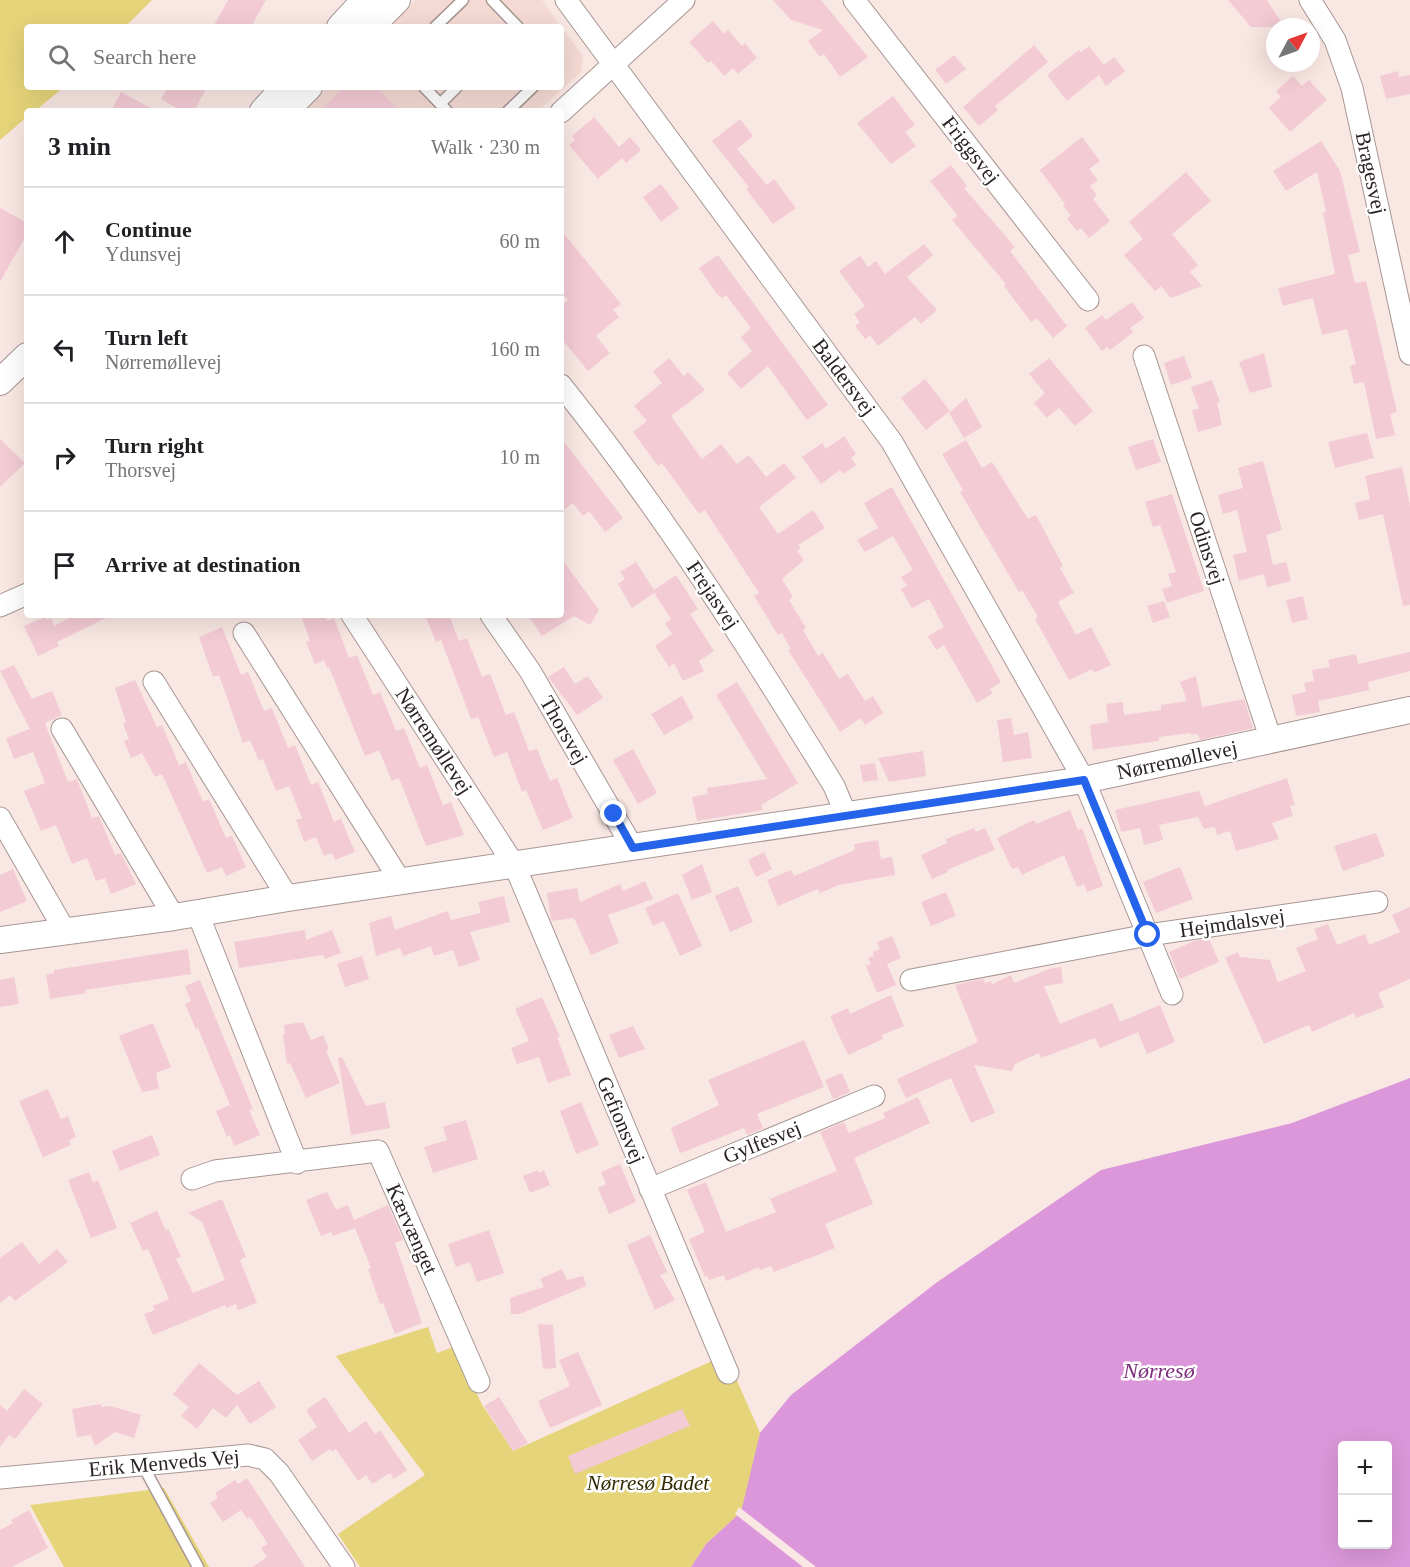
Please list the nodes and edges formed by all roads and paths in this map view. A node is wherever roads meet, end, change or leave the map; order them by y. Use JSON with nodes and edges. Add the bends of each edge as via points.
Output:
{"nodes":[{"id":1,"x":397,"y":0,"type":"edge"},
{"id":2,"x":463,"y":0,"type":"edge"},
{"id":3,"x":492,"y":0,"type":"edge"},
{"id":4,"x":566,"y":0,"type":"edge"},
{"id":5,"x":684,"y":0,"type":"edge"},
{"id":6,"x":854,"y":0,"type":"edge"},
{"id":7,"x":1310,"y":0,"type":"edge"},
{"id":8,"x":359,"y":19,"type":"edge"},
{"id":9,"x":438,"y":24,"type":"edge"},
{"id":10,"x":515,"y":24,"type":"edge"},
{"id":11,"x":612,"y":66,"type":"junction"},
{"id":12,"x":282,"y":90,"type":"edge"},
{"id":13,"x":306,"y":90,"type":"edge"},
{"id":14,"x":427,"y":90,"type":"edge"},
{"id":15,"x":455,"y":90,"type":"edge"},
{"id":16,"x":530,"y":90,"type":"edge"},
{"id":17,"x":443,"y":107,"type":"edge"},
{"id":18,"x":266,"y":108,"type":"edge"},
{"id":19,"x":288,"y":108,"type":"edge"},
{"id":20,"x":511,"y":108,"type":"edge"},
{"id":21,"x":564,"y":109,"type":"edge"},
{"id":22,"x":1088,"y":300,"type":"dead end"},
{"id":23,"x":1410,"y":354,"type":"edge"},
{"id":24,"x":1144,"y":356,"type":"dead end"},
{"id":25,"x":24,"y":359,"type":"edge"},
{"id":26,"x":0,"y":382,"type":"edge"},
{"id":27,"x":564,"y":389,"type":"edge"},
{"id":28,"x":24,"y":595,"type":"edge"},
{"id":29,"x":0,"y":606,"type":"edge"},
{"id":30,"x":354,"y":618,"type":"edge"},
{"id":31,"x":493,"y":618,"type":"edge"},
{"id":32,"x":244,"y":633,"type":"dead end"},
{"id":33,"x":154,"y":681,"type":"dead end"},
{"id":34,"x":1410,"y":710,"type":"edge"},
{"id":35,"x":62,"y":729,"type":"dead end"},
{"id":36,"x":1271,"y":740,"type":"junction"},
{"id":37,"x":1084,"y":780,"type":"junction"},
{"id":38,"x":847,"y":817,"type":"junction"},
{"id":39,"x":0,"y":818,"type":"edge"},
{"id":40,"x":633,"y":848,"type":"junction"},
{"id":41,"x":516,"y":866,"type":"junction"},
{"id":42,"x":401,"y":882,"type":"junction"},
{"id":43,"x":288,"y":898,"type":"junction"},
{"id":44,"x":1377,"y":902,"type":"dead end"},
{"id":45,"x":186,"y":916,"type":"junction"},
{"id":46,"x":65,"y":931,"type":"junction"},
{"id":47,"x":1148,"y":935,"type":"junction"},
{"id":48,"x":0,"y":940,"type":"edge"},
{"id":49,"x":911,"y":980,"type":"dead end"},
{"id":50,"x":1172,"y":994,"type":"dead end"},
{"id":51,"x":874,"y":1096,"type":"dead end"},
{"id":52,"x":297,"y":1163,"type":"junction"},
{"id":53,"x":192,"y":1179,"type":"dead end"},
{"id":54,"x":650,"y":1189,"type":"junction"},
{"id":55,"x":728,"y":1372,"type":"dead end"},
{"id":56,"x":479,"y":1382,"type":"dead end"},
{"id":57,"x":142,"y":1464,"type":"junction"},
{"id":58,"x":0,"y":1478,"type":"edge"},
{"id":59,"x":198,"y":1567,"type":"edge"},
{"id":60,"x":344,"y":1567,"type":"edge"}],
"edges":[{"from":1,"to":8,"type":"street"},
{"from":2,"to":9,"type":"lane"},
{"from":3,"to":10,"type":"lane"},
{"from":4,"to":11,"type":"street","name":"Baldersvej"},
{"from":5,"to":11,"type":"street"},
{"from":6,"to":22,"type":"street","name":"Friggsvej"},
{"from":7,"to":23,"type":"street","name":"Bragesvej","via":[[1335,40],[1352,88]]},
{"from":11,"to":21,"type":"street"},
{"from":11,"to":37,"type":"street","name":"Baldersvej","via":[[892,442]]},
{"from":12,"to":18,"type":"street"},
{"from":13,"to":19,"type":"street"},
{"from":14,"to":17,"type":"lane"},
{"from":15,"to":17,"type":"lane"},
{"from":16,"to":20,"type":"lane"},
{"from":24,"to":36,"type":"street","name":"Odinsvej"},
{"from":25,"to":26,"type":"street"},
{"from":27,"to":38,"type":"street","name":"Frejasvej","via":[[619,457],[723,607],[834,786]]},
{"from":28,"to":29,"type":"street"},
{"from":30,"to":41,"type":"street","name":"Nørremøllevej"},
{"from":31,"to":40,"type":"street","name":"Thorsvej","via":[[530,671]]},
{"from":32,"to":42,"type":"street"},
{"from":33,"to":43,"type":"street"},
{"from":34,"to":36,"type":"street","name":"Nørremøllevej"},
{"from":35,"to":45,"type":"street"},
{"from":36,"to":37,"type":"street","name":"Nørremøllevej"},
{"from":37,"to":38,"type":"street","name":"Nørremøllevej"},
{"from":37,"to":47,"type":"street","name":"Baldersvej"},
{"from":38,"to":40,"type":"street","name":"Nørremøllevej"},
{"from":39,"to":46,"type":"street"},
{"from":40,"to":41,"type":"street","name":"Nørremøllevej"},
{"from":41,"to":42,"type":"street","name":"Nørremøllevej"},
{"from":41,"to":54,"type":"street","name":"Gefionsvej"},
{"from":42,"to":43,"type":"street","name":"Nørremøllevej"},
{"from":43,"to":45,"type":"street","name":"Nørremøllevej"},
{"from":44,"to":47,"type":"street","name":"Hejmdalsvej"},
{"from":45,"to":46,"type":"street","name":"Nørremøllevej"},
{"from":45,"to":52,"type":"street"},
{"from":46,"to":48,"type":"street","name":"Nørremøllevej"},
{"from":47,"to":49,"type":"street","name":"Hejmdalsvej"},
{"from":47,"to":50,"type":"street","name":"Baldersvej"},
{"from":51,"to":54,"type":"street","name":"Gylfesvej"},
{"from":52,"to":53,"type":"street","name":"Kærvænget","via":[[215,1171]]},
{"from":52,"to":56,"type":"street","name":"Kærvænget","via":[[378,1151]]},
{"from":54,"to":55,"type":"street","name":"Gefionsvej"},
{"from":57,"to":58,"type":"street","name":"Erik Menveds Vej"},
{"from":57,"to":59,"type":"lane"},
{"from":57,"to":60,"type":"street","name":"Erik Menveds Vej","via":[[248,1455],[265,1459],[279,1473]]}]}
